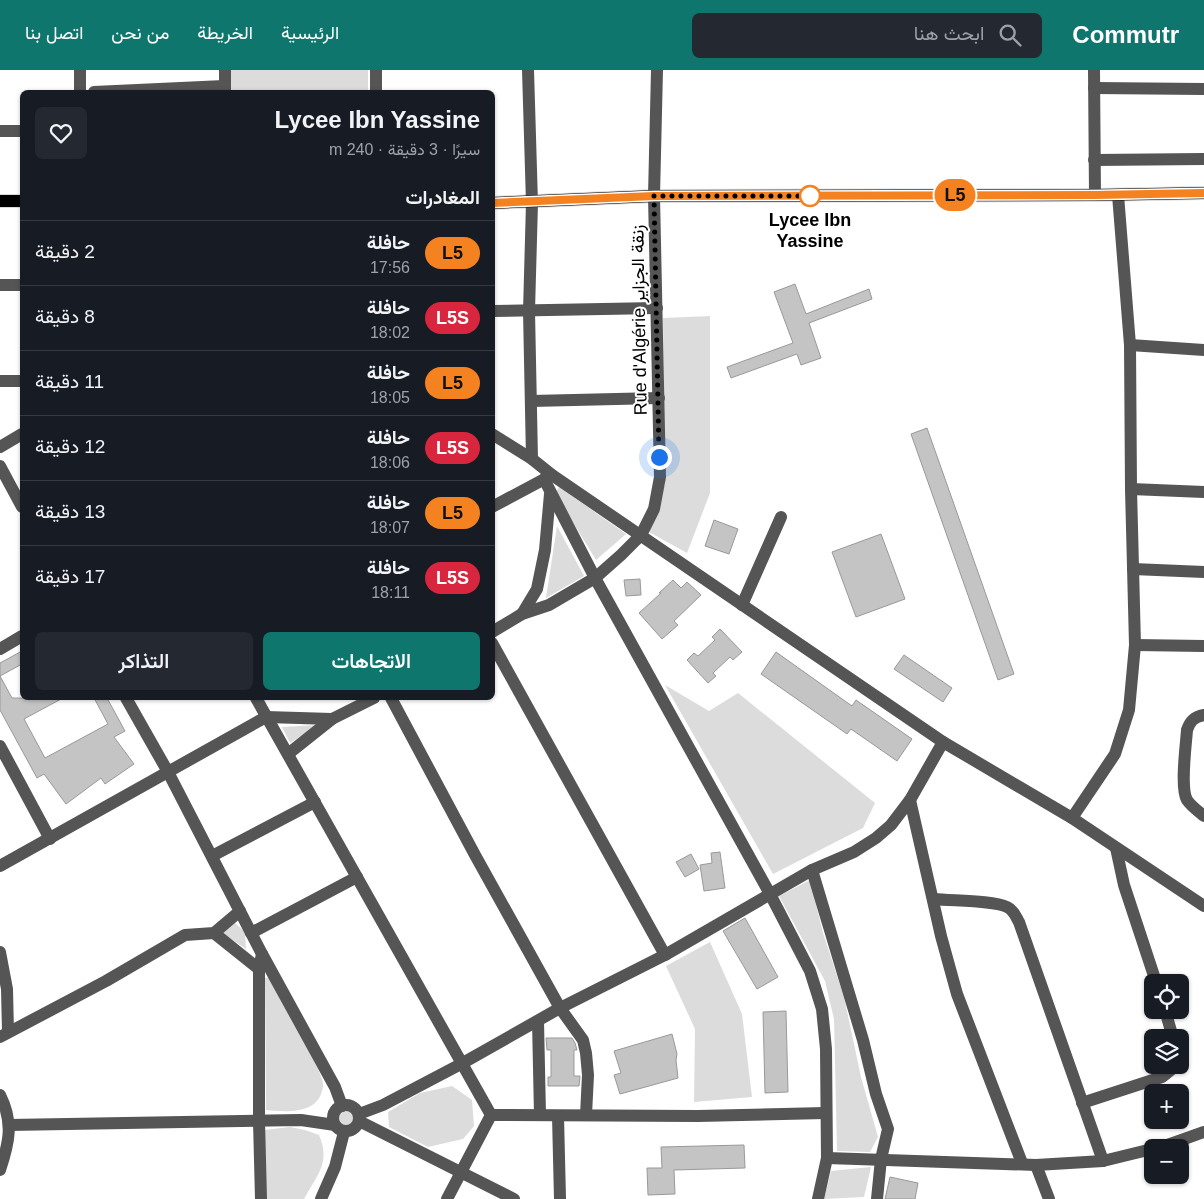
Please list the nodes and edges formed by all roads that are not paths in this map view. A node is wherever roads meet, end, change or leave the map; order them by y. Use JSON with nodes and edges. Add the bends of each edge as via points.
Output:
{"nodes":[{"id":1,"x":80,"y":70,"type":"edge"},
{"id":2,"x":225,"y":70,"type":"edge"},
{"id":3,"x":376,"y":70,"type":"edge"},
{"id":4,"x":528,"y":70,"type":"edge"},
{"id":5,"x":657,"y":70,"type":"edge"},
{"id":6,"x":1094,"y":70,"type":"edge"},
{"id":7,"x":1094,"y":88,"type":"junction"},
{"id":8,"x":224,"y":89,"type":"edge"},
{"id":9,"x":1204,"y":89,"type":"edge"},
{"id":10,"x":80,"y":90,"type":"edge"},
{"id":11,"x":181,"y":90,"type":"edge"},
{"id":12,"x":376,"y":90,"type":"edge"},
{"id":13,"x":20,"y":130,"type":"edge"},
{"id":14,"x":0,"y":131,"type":"edge"},
{"id":15,"x":1204,"y":159,"type":"edge"},
{"id":16,"x":1094,"y":160,"type":"junction"},
{"id":17,"x":1204,"y":193,"type":"edge"},
{"id":18,"x":1095,"y":195,"type":"junction"},
{"id":19,"x":1118,"y":195,"type":"junction"},
{"id":20,"x":654,"y":196,"type":"junction"},
{"id":21,"x":20,"y":201,"type":"edge"},
{"id":22,"x":0,"y":202,"type":"edge"},
{"id":23,"x":532,"y":202,"type":"junction"},
{"id":24,"x":495,"y":203,"type":"edge"},
{"id":25,"x":0,"y":285,"type":"edge"},
{"id":26,"x":20,"y":285,"type":"edge"},
{"id":27,"x":657,"y":308,"type":"junction"},
{"id":28,"x":495,"y":311,"type":"edge"},
{"id":29,"x":530,"y":311,"type":"junction"},
{"id":30,"x":1130,"y":345,"type":"junction"},
{"id":31,"x":1204,"y":350,"type":"edge"},
{"id":32,"x":0,"y":381,"type":"edge"},
{"id":33,"x":20,"y":381,"type":"edge"},
{"id":34,"x":659,"y":398,"type":"junction"},
{"id":35,"x":531,"y":401,"type":"junction"},
{"id":36,"x":20,"y":435,"type":"edge"},
{"id":37,"x":495,"y":436,"type":"edge"},
{"id":38,"x":0,"y":447,"type":"edge"},
{"id":39,"x":532,"y":459,"type":"junction"},
{"id":40,"x":0,"y":466,"type":"edge"},
{"id":41,"x":548,"y":477,"type":"junction"},
{"id":42,"x":1131,"y":488,"type":"junction"},
{"id":43,"x":1204,"y":492,"type":"edge"},
{"id":44,"x":550,"y":494,"type":"junction"},
{"id":45,"x":20,"y":503,"type":"edge"},
{"id":46,"x":495,"y":505,"type":"edge"},
{"id":47,"x":781,"y":517,"type":"dead end"},
{"id":48,"x":641,"y":535,"type":"junction"},
{"id":49,"x":1133,"y":569,"type":"junction"},
{"id":50,"x":1204,"y":572,"type":"edge"},
{"id":51,"x":595,"y":578,"type":"junction"},
{"id":52,"x":742,"y":605,"type":"junction"},
{"id":53,"x":522,"y":614,"type":"junction"},
{"id":54,"x":495,"y":630,"type":"edge"},
{"id":55,"x":20,"y":637,"type":"edge"},
{"id":56,"x":1135,"y":645,"type":"junction"},
{"id":57,"x":1204,"y":646,"type":"edge"},
{"id":58,"x":495,"y":648,"type":"edge"},
{"id":59,"x":0,"y":649,"type":"edge"},
{"id":60,"x":127,"y":700,"type":"edge"},
{"id":61,"x":257,"y":700,"type":"edge"},
{"id":62,"x":370,"y":700,"type":"edge"},
{"id":63,"x":392,"y":700,"type":"edge"},
{"id":64,"x":1204,"y":715,"type":"edge"},
{"id":65,"x":266,"y":717,"type":"junction"},
{"id":66,"x":332,"y":718,"type":"junction"},
{"id":67,"x":943,"y":742,"type":"junction"},
{"id":68,"x":0,"y":746,"type":"edge"},
{"id":69,"x":288,"y":754,"type":"junction"},
{"id":70,"x":168,"y":772,"type":"junction"},
{"id":71,"x":910,"y":800,"type":"junction"},
{"id":72,"x":315,"y":802,"type":"junction"},
{"id":73,"x":1204,"y":816,"type":"edge"},
{"id":74,"x":1072,"y":818,"type":"junction"},
{"id":75,"x":50,"y":839,"type":"junction"},
{"id":76,"x":1116,"y":848,"type":"junction"},
{"id":77,"x":212,"y":856,"type":"junction"},
{"id":78,"x":0,"y":866,"type":"edge"},
{"id":79,"x":812,"y":870,"type":"junction"},
{"id":80,"x":357,"y":877,"type":"junction"},
{"id":81,"x":770,"y":894,"type":"junction"},
{"id":82,"x":934,"y":899,"type":"junction"},
{"id":83,"x":1204,"y":906,"type":"edge"},
{"id":84,"x":240,"y":911,"type":"junction"},
{"id":85,"x":214,"y":933,"type":"junction"},
{"id":86,"x":251,"y":933,"type":"junction"},
{"id":87,"x":0,"y":952,"type":"edge"},
{"id":88,"x":262,"y":954,"type":"junction"},
{"id":89,"x":665,"y":955,"type":"junction"},
{"id":90,"x":260,"y":969,"type":"junction"},
{"id":91,"x":1153,"y":974,"type":"edge"},
{"id":92,"x":560,"y":1008,"type":"junction"},
{"id":93,"x":538,"y":1021,"type":"junction"},
{"id":94,"x":4,"y":1034,"type":"edge"},
{"id":95,"x":461,"y":1064,"type":"junction"},
{"id":96,"x":1166,"y":1074,"type":"edge"},
{"id":97,"x":0,"y":1095,"type":"edge"},
{"id":98,"x":1082,"y":1103,"type":"junction"},
{"id":99,"x":339,"y":1108,"type":"junction"},
{"id":100,"x":826,"y":1113,"type":"junction"},
{"id":101,"x":491,"y":1115,"type":"junction"},
{"id":102,"x":540,"y":1115,"type":"junction"},
{"id":103,"x":586,"y":1115,"type":"junction"},
{"id":104,"x":558,"y":1116,"type":"junction"},
{"id":105,"x":359,"y":1118,"type":"junction"},
{"id":106,"x":301,"y":1120,"type":"junction"},
{"id":107,"x":259,"y":1121,"type":"junction"},
{"id":108,"x":9,"y":1126,"type":"junction"},
{"id":109,"x":339,"y":1129,"type":"junction"},
{"id":110,"x":1204,"y":1132,"type":"edge"},
{"id":111,"x":1184,"y":1139,"type":"edge"},
{"id":112,"x":1144,"y":1152,"type":"edge"},
{"id":113,"x":827,"y":1158,"type":"junction"},
{"id":114,"x":881,"y":1159,"type":"junction"},
{"id":115,"x":1103,"y":1161,"type":"junction"},
{"id":116,"x":1022,"y":1164,"type":"junction"},
{"id":117,"x":1036,"y":1165,"type":"junction"},
{"id":118,"x":0,"y":1170,"type":"edge"},
{"id":119,"x":460,"y":1173,"type":"junction"},
{"id":120,"x":261,"y":1199,"type":"edge"},
{"id":121,"x":321,"y":1199,"type":"edge"},
{"id":122,"x":447,"y":1199,"type":"edge"},
{"id":123,"x":514,"y":1199,"type":"edge"},
{"id":124,"x":560,"y":1199,"type":"edge"},
{"id":125,"x":818,"y":1199,"type":"edge"},
{"id":126,"x":877,"y":1199,"type":"edge"},
{"id":127,"x":1049,"y":1199,"type":"edge"}],
"edges":[{"from":1,"to":10,"type":"street"},
{"from":2,"to":8,"type":"street"},
{"from":3,"to":12,"type":"street"},
{"from":4,"to":23,"type":"street"},
{"from":5,"to":20,"type":"street","name":"Rue d'Algérie زنقة الجزاير"},
{"from":6,"to":7,"type":"street"},
{"from":7,"to":9,"type":"street"},
{"from":7,"to":16,"type":"street"},
{"from":8,"to":11,"type":"street"},
{"from":13,"to":14,"type":"street"},
{"from":15,"to":16,"type":"street"},
{"from":16,"to":18,"type":"street"},
{"from":17,"to":19,"type":"main road"},
{"from":18,"to":19,"type":"main road"},
{"from":18,"to":20,"type":"main road"},
{"from":19,"to":30,"type":"street"},
{"from":20,"to":23,"type":"main road"},
{"from":20,"to":27,"type":"street","name":"Rue d'Algérie زنقة الجزاير"},
{"from":21,"to":22,"type":"main road"},
{"from":23,"to":24,"type":"main road"},
{"from":23,"to":29,"type":"street"},
{"from":25,"to":26,"type":"street"},
{"from":27,"to":29,"type":"street"},
{"from":27,"to":34,"type":"street","name":"Rue d'Algérie زنقة الجزاير"},
{"from":28,"to":29,"type":"street"},
{"from":29,"to":35,"type":"street"},
{"from":30,"to":31,"type":"street"},
{"from":30,"to":42,"type":"street"},
{"from":32,"to":33,"type":"street"},
{"from":34,"to":35,"type":"street"},
{"from":34,"to":48,"type":"street","name":"Rue d'Algérie زنقة الجزاير","via":[[660,477],[654,509]]},
{"from":35,"to":39,"type":"street"},
{"from":36,"to":38,"type":"street"},
{"from":37,"to":39,"type":"street"},
{"from":39,"to":41,"type":"street"},
{"from":40,"to":45,"type":"street"},
{"from":41,"to":44,"type":"street"},
{"from":41,"to":46,"type":"street"},
{"from":41,"to":48,"type":"street"},
{"from":42,"to":43,"type":"street"},
{"from":42,"to":49,"type":"street"},
{"from":44,"to":51,"type":"street"},
{"from":44,"to":53,"type":"street","via":[[538,589]]},
{"from":47,"to":52,"type":"street"},
{"from":48,"to":51,"type":"street"},
{"from":48,"to":52,"type":"street"},
{"from":49,"to":50,"type":"street"},
{"from":49,"to":56,"type":"street"},
{"from":51,"to":53,"type":"street","via":[[549,605]]},
{"from":51,"to":81,"type":"street"},
{"from":52,"to":67,"type":"street"},
{"from":53,"to":54,"type":"street"},
{"from":55,"to":59,"type":"street"},
{"from":56,"to":57,"type":"street"},
{"from":56,"to":74,"type":"street","via":[[1129,710],[1115,754]]},
{"from":58,"to":89,"type":"street"},
{"from":60,"to":70,"type":"street"},
{"from":61,"to":65,"type":"street"},
{"from":62,"to":66,"type":"street"},
{"from":63,"to":92,"type":"street"},
{"from":64,"to":73,"type":"street","via":[[1190,722],[1187,730],[1184,786],[1187,800]]},
{"from":65,"to":66,"type":"street"},
{"from":65,"to":69,"type":"street"},
{"from":65,"to":70,"type":"street"},
{"from":66,"to":69,"type":"street"},
{"from":67,"to":71,"type":"street"},
{"from":67,"to":74,"type":"street"},
{"from":68,"to":75,"type":"street"},
{"from":69,"to":72,"type":"street"},
{"from":70,"to":75,"type":"street"},
{"from":70,"to":77,"type":"street"},
{"from":71,"to":79,"type":"street","via":[[891,825],[876,838],[854,852]]},
{"from":71,"to":82,"type":"street"},
{"from":72,"to":77,"type":"street"},
{"from":72,"to":80,"type":"street"},
{"from":74,"to":76,"type":"street"},
{"from":75,"to":78,"type":"street"},
{"from":76,"to":83,"type":"street"},
{"from":76,"to":91,"type":"street","via":[[1124,885]]},
{"from":77,"to":84,"type":"street"},
{"from":79,"to":81,"type":"street"},
{"from":79,"to":114,"type":"street","via":[[888,1129]]},
{"from":80,"to":86,"type":"street"},
{"from":80,"to":95,"type":"street"},
{"from":81,"to":89,"type":"street"},
{"from":81,"to":100,"type":"street","via":[[810,971],[822,1009]]},
{"from":82,"to":98,"type":"street","via":[[984,903],[1008,907],[1014,912]]},
{"from":82,"to":116,"type":"street","via":[[957,994]]},
{"from":84,"to":85,"type":"street"},
{"from":84,"to":86,"type":"street"},
{"from":85,"to":90,"type":"street"},
{"from":85,"to":94,"type":"street","via":[[185,935]]},
{"from":86,"to":88,"type":"street"},
{"from":87,"to":94,"type":"street","via":[[7,989]]},
{"from":88,"to":90,"type":"street"},
{"from":88,"to":99,"type":"street","via":[[335,1087]]},
{"from":89,"to":92,"type":"street"},
{"from":90,"to":107,"type":"street"},
{"from":92,"to":93,"type":"street"},
{"from":92,"to":103,"type":"street","via":[[583,1040],[588,1075]]},
{"from":93,"to":95,"type":"street"},
{"from":93,"to":102,"type":"street"},
{"from":95,"to":101,"type":"street"},
{"from":95,"to":105,"type":"street"},
{"from":96,"to":98,"type":"street"},
{"from":97,"to":108,"type":"street"},
{"from":98,"to":115,"type":"street"},
{"from":99,"to":105,"type":"street","via":[[352,1106]]},
{"from":99,"to":106,"type":"street"},
{"from":99,"to":109,"type":"street","via":[[332,1120]]},
{"from":100,"to":103,"type":"street"},
{"from":100,"to":113,"type":"street"},
{"from":101,"to":102,"type":"street"},
{"from":101,"to":119,"type":"street"},
{"from":102,"to":104,"type":"street"},
{"from":103,"to":104,"type":"street"},
{"from":104,"to":124,"type":"street"},
{"from":105,"to":109,"type":"street","via":[[354,1130]]},
{"from":105,"to":119,"type":"street"},
{"from":106,"to":107,"type":"street"},
{"from":106,"to":109,"type":"street"},
{"from":107,"to":108,"type":"street"},
{"from":107,"to":120,"type":"street"},
{"from":108,"to":118,"type":"street","via":[[9,1144]]},
{"from":109,"to":121,"type":"street","via":[[335,1167]]},
{"from":110,"to":111,"type":"street"},
{"from":112,"to":115,"type":"street"},
{"from":113,"to":114,"type":"street"},
{"from":113,"to":125,"type":"street"},
{"from":114,"to":116,"type":"street"},
{"from":114,"to":126,"type":"street"},
{"from":115,"to":117,"type":"street"},
{"from":116,"to":117,"type":"street"},
{"from":117,"to":127,"type":"street"},
{"from":119,"to":122,"type":"street"},
{"from":119,"to":123,"type":"street"}]}
